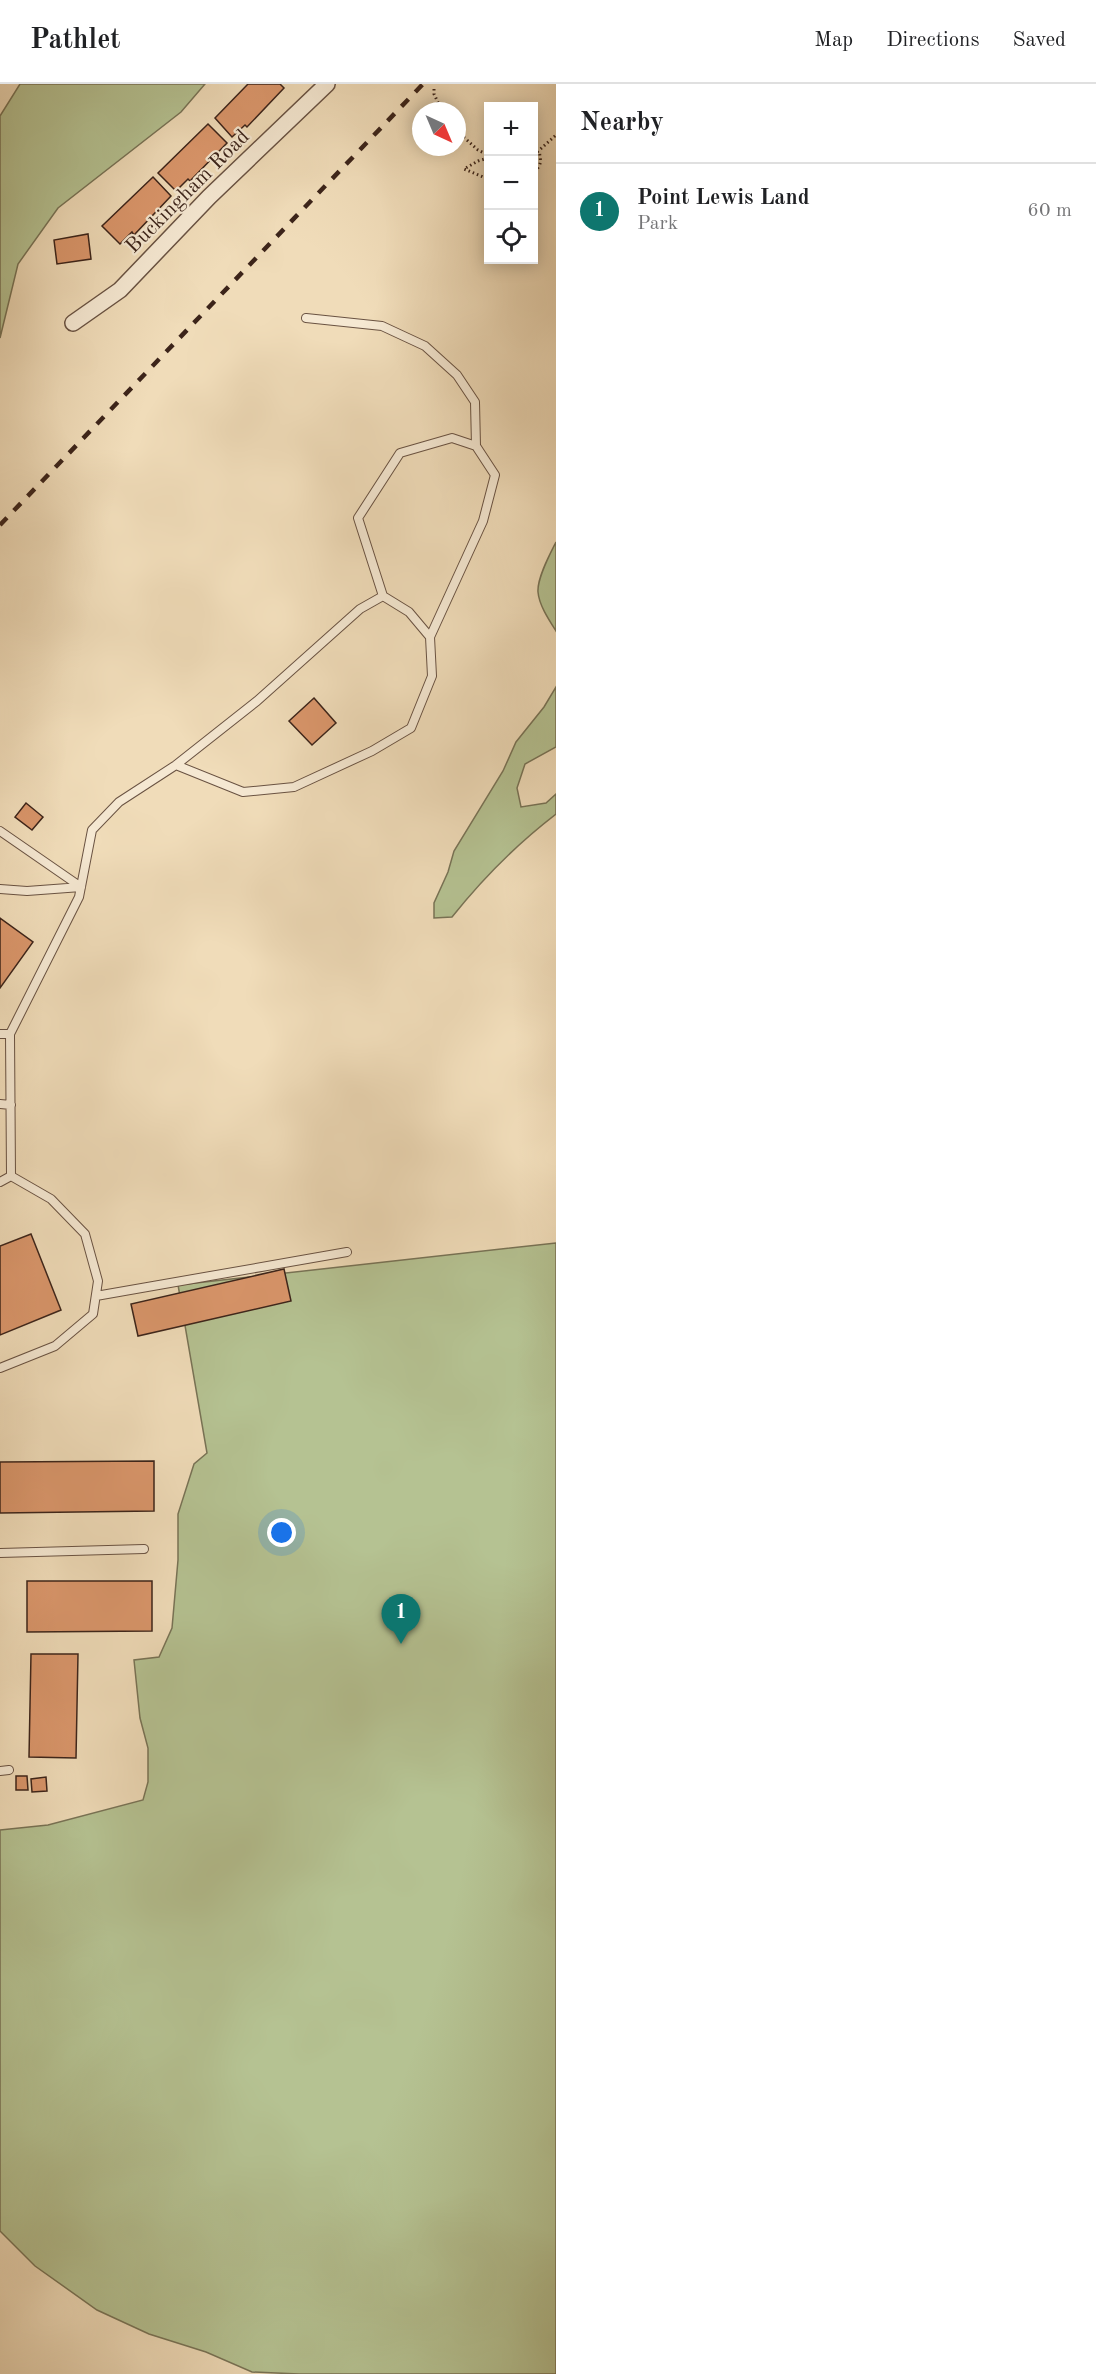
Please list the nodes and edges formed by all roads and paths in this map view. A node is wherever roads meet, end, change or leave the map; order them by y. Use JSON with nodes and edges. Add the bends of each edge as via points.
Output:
{"nodes":[{"id":1,"x":327,"y":84,"type":"edge"},
{"id":2,"x":434,"y":89,"type":"dead end"},
{"id":3,"x":438,"y":102,"type":"edge"},
{"id":4,"x":556,"y":135,"type":"edge"},
{"id":5,"x":466,"y":139,"type":"edge"},
{"id":6,"x":539,"y":151,"type":"joint"},
{"id":7,"x":487,"y":156,"type":"edge"},
{"id":8,"x":484,"y":159,"type":"edge"},
{"id":9,"x":538,"y":168,"type":"edge"},
{"id":10,"x":484,"y":177,"type":"edge"},
{"id":11,"x":306,"y":318,"type":"dead end"},
{"id":12,"x":74,"y":323,"type":"dead end"},
{"id":13,"x":476,"y":446,"type":"junction"},
{"id":14,"x":382,"y":596,"type":"junction"},
{"id":15,"x":430,"y":637,"type":"junction"},
{"id":16,"x":176,"y":765,"type":"junction"},
{"id":17,"x":0,"y":831,"type":"edge"},
{"id":18,"x":81,"y":887,"type":"junction"},
{"id":19,"x":0,"y":889,"type":"edge"},
{"id":20,"x":0,"y":1034,"type":"edge"},
{"id":21,"x":10,"y":1034,"type":"junction"},
{"id":22,"x":0,"y":1104,"type":"edge"},
{"id":23,"x":11,"y":1105,"type":"junction"},
{"id":24,"x":11,"y":1176,"type":"junction"},
{"id":25,"x":0,"y":1182,"type":"edge"},
{"id":26,"x":347,"y":1252,"type":"dead end"},
{"id":27,"x":96,"y":1296,"type":"junction"},
{"id":28,"x":0,"y":1368,"type":"edge"},
{"id":29,"x":144,"y":1549,"type":"dead end"},
{"id":30,"x":0,"y":1553,"type":"edge"},
{"id":31,"x":9,"y":1770,"type":"dead end"},
{"id":32,"x":0,"y":1771,"type":"edge"}],
"edges":[{"from":1,"to":12,"type":"street","name":"Buckingham Road","via":[[209,197],[124,286]]},
{"from":2,"to":3,"type":"path"},
{"from":4,"to":6,"type":"path"},
{"from":5,"to":7,"type":"path"},
{"from":6,"to":9,"type":"path"},
{"from":8,"to":10,"type":"path","via":[[464,169]]},
{"from":11,"to":13,"type":"lane","via":[[382,326],[425,346],[457,375],[475,402]]},
{"from":13,"to":14,"type":"lane","via":[[452,438],[400,453],[358,518]]},
{"from":13,"to":15,"type":"lane","via":[[495,475],[483,521]]},
{"from":14,"to":15,"type":"lane","via":[[409,612]]},
{"from":14,"to":16,"type":"lane","via":[[360,609],[257,701]]},
{"from":15,"to":16,"type":"lane","via":[[432,676],[411,728],[372,751],[294,787],[243,792]]},
{"from":16,"to":18,"type":"lane","via":[[119,802],[92,830]]},
{"from":17,"to":18,"type":"lane"},
{"from":18,"to":19,"type":"lane"},
{"from":18,"to":21,"type":"lane"},
{"from":20,"to":21,"type":"lane"},
{"from":21,"to":23,"type":"lane"},
{"from":22,"to":23,"type":"lane"},
{"from":23,"to":24,"type":"lane"},
{"from":24,"to":25,"type":"lane"},
{"from":24,"to":27,"type":"lane","via":[[51,1199],[85,1234],[98,1281]]},
{"from":26,"to":27,"type":"lane"},
{"from":27,"to":28,"type":"lane","via":[[93,1314],[56,1346]]},
{"from":29,"to":30,"type":"lane"},
{"from":31,"to":32,"type":"lane"}]}
